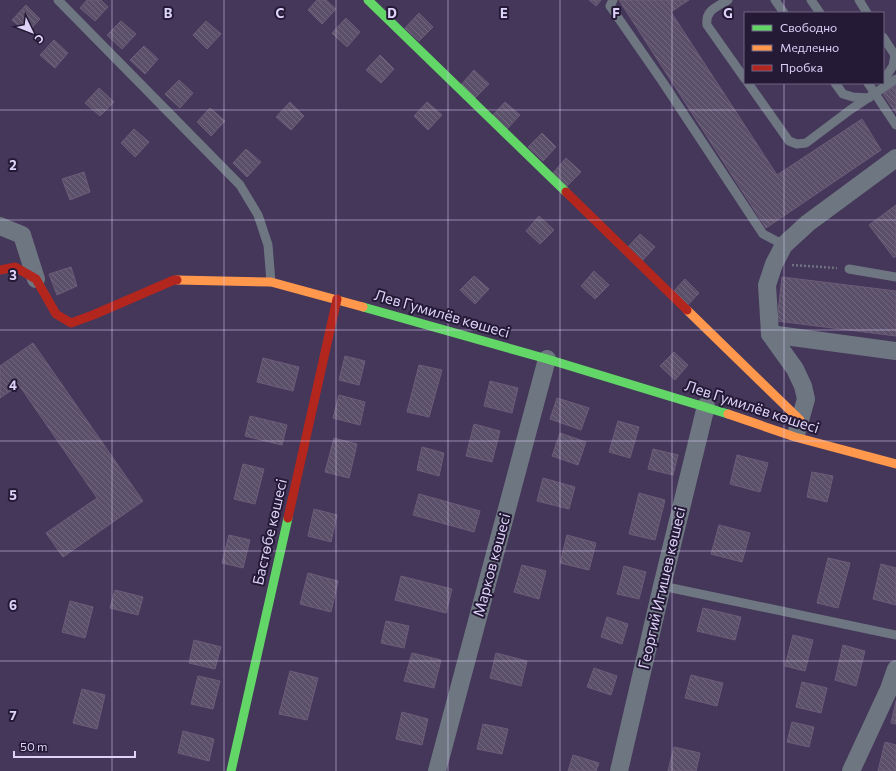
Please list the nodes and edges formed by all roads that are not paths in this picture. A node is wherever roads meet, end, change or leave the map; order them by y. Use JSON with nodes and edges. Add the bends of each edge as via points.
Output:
{"nodes":[{"id":1,"x":58,"y":0,"type":"edge"},
{"id":2,"x":368,"y":0,"type":"edge"},
{"id":3,"x":613,"y":0,"type":"edge"},
{"id":4,"x":728,"y":0,"type":"edge"},
{"id":5,"x":775,"y":0,"type":"edge"},
{"id":6,"x":811,"y":0,"type":"edge"},
{"id":7,"x":859,"y":0,"type":"edge"},
{"id":8,"x":783,"y":12,"type":"edge"},
{"id":9,"x":819,"y":12,"type":"edge"},
{"id":10,"x":866,"y":12,"type":"edge"},
{"id":11,"x":884,"y":38,"type":"edge"},
{"id":12,"x":744,"y":78,"type":"edge"},
{"id":13,"x":884,"y":79,"type":"edge"},
{"id":14,"x":896,"y":79,"type":"edge"},
{"id":15,"x":749,"y":84,"type":"edge"},
{"id":16,"x":836,"y":84,"type":"edge"},
{"id":17,"x":868,"y":84,"type":"edge"},
{"id":18,"x":881,"y":84,"type":"edge"},
{"id":19,"x":872,"y":96,"type":"junction"},
{"id":20,"x":896,"y":125,"type":"edge"},
{"id":21,"x":896,"y":158,"type":"edge"},
{"id":22,"x":0,"y":226,"type":"edge"},
{"id":23,"x":784,"y":245,"type":"junction"},
{"id":24,"x":849,"y":269,"type":"road end"},
{"id":25,"x":0,"y":270,"type":"edge"},
{"id":26,"x":896,"y":277,"type":"edge"},
{"id":27,"x":36,"y":279,"type":"junction"},
{"id":28,"x":270,"y":282,"type":"junction"},
{"id":29,"x":337,"y":299,"type":"junction"},
{"id":30,"x":770,"y":334,"type":"junction"},
{"id":31,"x":896,"y":351,"type":"edge"},
{"id":32,"x":547,"y":359,"type":"junction"},
{"id":33,"x":706,"y":406,"type":"junction"},
{"id":34,"x":798,"y":429,"type":"junction"},
{"id":35,"x":896,"y":464,"type":"edge"},
{"id":36,"x":662,"y":586,"type":"junction"},
{"id":37,"x":896,"y":636,"type":"edge"},
{"id":38,"x":896,"y":669,"type":"edge"},
{"id":39,"x":231,"y":771,"type":"edge"},
{"id":40,"x":437,"y":771,"type":"edge"},
{"id":41,"x":619,"y":771,"type":"edge"},
{"id":42,"x":851,"y":771,"type":"edge"}],
"edges":[{"from":1,"to":28,"type":"lane","via":[[240,186],[258,215],[268,245]]},
{"from":2,"to":34,"type":"street"},
{"from":3,"to":23,"type":"lane","via":[[610,6],[751,216],[764,234]]},
{"from":4,"to":12,"type":"lane","via":[[708,13],[707,25]]},
{"from":5,"to":8,"type":"lane"},
{"from":6,"to":9,"type":"lane"},
{"from":7,"to":10,"type":"lane"},
{"from":11,"to":13,"type":"lane","via":[[895,55],[893,66]]},
{"from":14,"to":19,"type":"lane"},
{"from":15,"to":19,"type":"lane","via":[[789,141],[797,144],[806,142]]},
{"from":16,"to":19,"type":"lane","via":[[843,94],[853,97]]},
{"from":17,"to":19,"type":"lane"},
{"from":18,"to":19,"type":"lane"},
{"from":19,"to":20,"type":"lane"},
{"from":21,"to":23,"type":"street","via":[[808,222]]},
{"from":22,"to":27,"type":"street","via":[[22,235]]},
{"from":23,"to":30,"type":"street","via":[[767,285]]},
{"from":24,"to":26,"type":"lane"},
{"from":25,"to":27,"type":"street","via":[[15,267]]},
{"from":27,"to":28,"type":"street","name":"Лев Гумилёв көшесі","via":[[56,314],[71,323],[174,280]]},
{"from":28,"to":29,"type":"street","name":"Лев Гумилёв көшесі"},
{"from":29,"to":32,"type":"street","name":"Лев Гумилёв көшесі"},
{"from":29,"to":39,"type":"street","name":"Бастөбе көшесі"},
{"from":30,"to":31,"type":"street"},
{"from":30,"to":34,"type":"street","via":[[795,369],[803,386],[806,399]]},
{"from":32,"to":33,"type":"street","name":"Лев Гумилёв көшесі"},
{"from":32,"to":40,"type":"street","name":"Марков көшесі"},
{"from":33,"to":34,"type":"street","name":"Лев Гумилёв көшесі"},
{"from":33,"to":36,"type":"street","name":"Георгий Игишев көшесі"},
{"from":34,"to":35,"type":"street","name":"Лев Гумилёв көшесі"},
{"from":36,"to":37,"type":"lane"},
{"from":36,"to":41,"type":"street","name":"Георгий Игишев көшесі"},
{"from":38,"to":42,"type":"street"}]}
